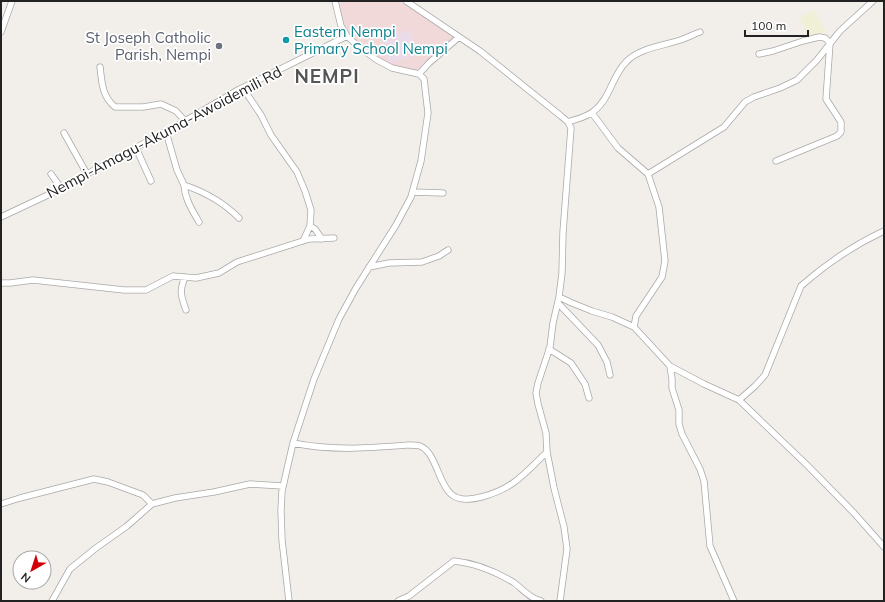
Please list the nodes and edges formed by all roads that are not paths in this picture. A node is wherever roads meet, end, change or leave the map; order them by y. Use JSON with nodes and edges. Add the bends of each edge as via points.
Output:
{"nodes":[{"id":1,"x":12,"y":1,"type":"edge"},
{"id":2,"x":335,"y":1,"type":"edge"},
{"id":3,"x":406,"y":1,"type":"edge"},
{"id":4,"x":873,"y":1,"type":"edge"},
{"id":5,"x":1,"y":32,"type":"edge"},
{"id":6,"x":700,"y":32,"type":"dead end"},
{"id":7,"x":347,"y":36,"type":"junction"},
{"id":8,"x":459,"y":37,"type":"junction"},
{"id":9,"x":830,"y":43,"type":"junction"},
{"id":10,"x":759,"y":54,"type":"dead end"},
{"id":11,"x":100,"y":67,"type":"dead end"},
{"id":12,"x":419,"y":74,"type":"junction"},
{"id":13,"x":243,"y":88,"type":"junction"},
{"id":14,"x":592,"y":113,"type":"junction"},
{"id":15,"x":185,"y":122,"type":"junction"},
{"id":16,"x":568,"y":122,"type":"junction"},
{"id":17,"x":166,"y":132,"type":"junction"},
{"id":18,"x":64,"y":133,"type":"dead end"},
{"id":19,"x":136,"y":148,"type":"junction"},
{"id":20,"x":776,"y":161,"type":"dead end"},
{"id":21,"x":51,"y":174,"type":"dead end"},
{"id":22,"x":87,"y":174,"type":"junction"},
{"id":23,"x":648,"y":174,"type":"junction"},
{"id":24,"x":151,"y":181,"type":"dead end"},
{"id":25,"x":184,"y":185,"type":"junction"},
{"id":26,"x":61,"y":188,"type":"junction"},
{"id":27,"x":413,"y":192,"type":"junction"},
{"id":28,"x":443,"y":193,"type":"dead end"},
{"id":29,"x":1,"y":217,"type":"edge"},
{"id":30,"x":239,"y":218,"type":"dead end"},
{"id":31,"x":199,"y":222,"type":"dead end"},
{"id":32,"x":310,"y":226,"type":"junction"},
{"id":33,"x":884,"y":231,"type":"edge"},
{"id":34,"x":334,"y":238,"type":"dead end"},
{"id":35,"x":322,"y":239,"type":"junction"},
{"id":36,"x":303,"y":242,"type":"junction"},
{"id":37,"x":448,"y":250,"type":"dead end"},
{"id":38,"x":369,"y":267,"type":"junction"},
{"id":39,"x":185,"y":277,"type":"junction"},
{"id":40,"x":1,"y":282,"type":"edge"},
{"id":41,"x":558,"y":300,"type":"junction"},
{"id":42,"x":186,"y":310,"type":"dead end"},
{"id":43,"x":634,"y":326,"type":"junction"},
{"id":44,"x":549,"y":349,"type":"junction"},
{"id":45,"x":670,"y":366,"type":"junction"},
{"id":46,"x":610,"y":375,"type":"dead end"},
{"id":47,"x":589,"y":398,"type":"dead end"},
{"id":48,"x":739,"y":400,"type":"junction"},
{"id":49,"x":294,"y":443,"type":"junction"},
{"id":50,"x":547,"y":452,"type":"junction"},
{"id":51,"x":283,"y":486,"type":"junction"},
{"id":52,"x":1,"y":504,"type":"edge"},
{"id":53,"x":152,"y":504,"type":"junction"},
{"id":54,"x":884,"y":547,"type":"edge"},
{"id":55,"x":52,"y":601,"type":"edge"},
{"id":56,"x":289,"y":601,"type":"edge"},
{"id":57,"x":398,"y":601,"type":"edge"},
{"id":58,"x":541,"y":601,"type":"edge"},
{"id":59,"x":560,"y":601,"type":"edge"},
{"id":60,"x":734,"y":601,"type":"edge"}],
"edges":[{"from":1,"to":5,"type":"street"},
{"from":2,"to":7,"type":"street","via":[[341,26]]},
{"from":3,"to":8,"type":"street"},
{"from":4,"to":9,"type":"street"},
{"from":6,"to":14,"type":"street","via":[[648,49],[626,62],[603,102]]},
{"from":7,"to":12,"type":"street","via":[[377,60],[392,68]]},
{"from":7,"to":13,"type":"street","name":"Nempi-Amagu-Akuma-Awoidemili Rd"},
{"from":8,"to":12,"type":"street"},
{"from":8,"to":16,"type":"street"},
{"from":9,"to":10,"type":"street","via":[[819,37]]},
{"from":9,"to":20,"type":"street","via":[[826,99],[841,122],[841,132],[837,136]]},
{"from":9,"to":23,"type":"street","via":[[797,80],[745,102],[724,127]]},
{"from":11,"to":15,"type":"street","via":[[102,87],[108,101],[115,107],[161,104],[176,111]]},
{"from":12,"to":27,"type":"street","via":[[424,79],[428,113],[421,161]]},
{"from":13,"to":15,"type":"street","name":"Nempi-Amagu-Akuma-Awoidemili Rd"},
{"from":13,"to":32,"type":"street","via":[[297,172],[311,210]]},
{"from":14,"to":16,"type":"street"},
{"from":14,"to":23,"type":"street","via":[[618,148]]},
{"from":15,"to":17,"type":"street","name":"Nempi-Amagu-Akuma-Awoidemili Rd"},
{"from":16,"to":41,"type":"street","via":[[571,128]]},
{"from":17,"to":19,"type":"street","name":"Nempi-Amagu-Akuma-Awoidemili Rd"},
{"from":17,"to":25,"type":"street"},
{"from":18,"to":22,"type":"street"},
{"from":19,"to":22,"type":"street","name":"Nempi-Amagu-Akuma-Awoidemili Rd"},
{"from":19,"to":24,"type":"street"},
{"from":21,"to":26,"type":"street"},
{"from":22,"to":26,"type":"street","name":"Nempi-Amagu-Akuma-Awoidemili Rd"},
{"from":23,"to":43,"type":"street","via":[[659,207],[665,261],[662,277],[636,316]]},
{"from":25,"to":30,"type":"street","via":[[200,190],[217,200]]},
{"from":25,"to":31,"type":"street","via":[[190,208]]},
{"from":26,"to":29,"type":"street","name":"Nempi-Amagu-Akuma-Awoidemili Rd"},
{"from":27,"to":28,"type":"street"},
{"from":27,"to":38,"type":"street","via":[[404,212]]},
{"from":32,"to":35,"type":"street"},
{"from":32,"to":36,"type":"street"},
{"from":33,"to":48,"type":"street","via":[[862,242],[801,286],[765,375]]},
{"from":34,"to":35,"type":"street"},
{"from":35,"to":36,"type":"street","via":[[309,239]]},
{"from":36,"to":39,"type":"street","via":[[237,262],[219,273],[196,278]]},
{"from":37,"to":38,"type":"street","via":[[422,262],[389,263]]},
{"from":38,"to":49,"type":"street","via":[[333,333],[314,379]]},
{"from":39,"to":40,"type":"street","via":[[173,276],[146,290],[33,280]]},
{"from":39,"to":42,"type":"street","via":[[181,287]]},
{"from":41,"to":43,"type":"street"},
{"from":41,"to":44,"type":"street"},
{"from":41,"to":46,"type":"street","via":[[598,345],[607,362]]},
{"from":43,"to":45,"type":"street"},
{"from":44,"to":47,"type":"street","via":[[571,363],[585,384]]},
{"from":44,"to":50,"type":"street","via":[[536,393],[546,433]]},
{"from":45,"to":48,"type":"street"},
{"from":45,"to":60,"type":"street","via":[[672,388],[679,410],[679,424],[704,480],[710,546]]},
{"from":48,"to":54,"type":"street","via":[[808,466]]},
{"from":49,"to":50,"type":"street","via":[[336,448],[420,446],[430,456],[451,495],[468,500],[498,491],[513,483]]},
{"from":49,"to":51,"type":"street"},
{"from":50,"to":59,"type":"street","via":[[567,549]]},
{"from":51,"to":53,"type":"street","via":[[250,484]]},
{"from":51,"to":56,"type":"street","via":[[282,540]]},
{"from":52,"to":53,"type":"street","via":[[94,479],[143,495]]},
{"from":53,"to":55,"type":"street","via":[[70,569]]},
{"from":57,"to":58,"type":"street","via":[[454,561],[468,563],[498,575]]}]}
